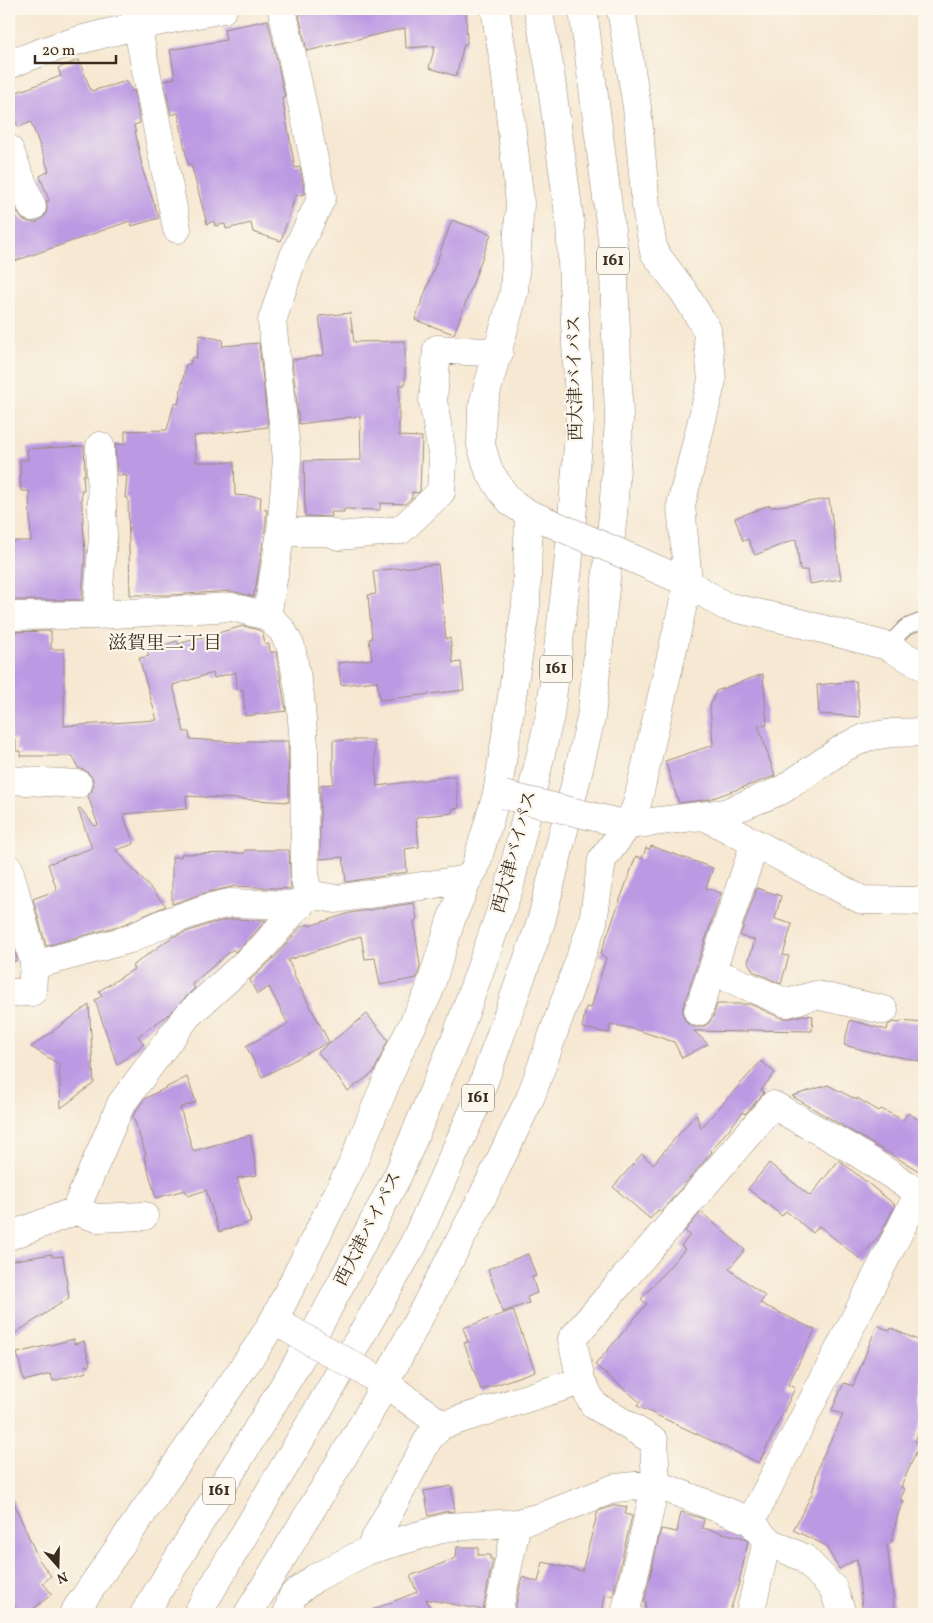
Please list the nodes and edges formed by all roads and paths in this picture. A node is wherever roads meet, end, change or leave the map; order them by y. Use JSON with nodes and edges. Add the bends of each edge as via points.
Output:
{"nodes":[{"id":1,"x":223,"y":9,"type":"edge"},
{"id":2,"x":282,"y":9,"type":"edge"},
{"id":3,"x":495,"y":9,"type":"edge"},
{"id":4,"x":538,"y":9,"type":"edge"},
{"id":5,"x":583,"y":9,"type":"edge"},
{"id":6,"x":621,"y":9,"type":"edge"},
{"id":7,"x":136,"y":18,"type":"edge"},
{"id":8,"x":9,"y":65,"type":"edge"},
{"id":9,"x":9,"y":149,"type":"edge"},
{"id":10,"x":32,"y":207,"type":"dead end"},
{"id":11,"x":176,"y":229,"type":"dead end"},
{"id":12,"x":498,"y":353,"type":"junction"},
{"id":13,"x":100,"y":446,"type":"dead end"},
{"id":14,"x":538,"y":518,"type":"junction"},
{"id":15,"x":281,"y":532,"type":"junction"},
{"id":16,"x":688,"y":583,"type":"junction"},
{"id":17,"x":98,"y":615,"type":"junction"},
{"id":18,"x":9,"y":616,"type":"edge"},
{"id":19,"x":267,"y":616,"type":"junction"},
{"id":20,"x":924,"y":620,"type":"edge"},
{"id":21,"x":887,"y":646,"type":"junction"},
{"id":22,"x":924,"y":667,"type":"edge"},
{"id":23,"x":924,"y":732,"type":"edge"},
{"id":24,"x":9,"y":780,"type":"edge"},
{"id":25,"x":78,"y":784,"type":"dead end"},
{"id":26,"x":500,"y":794,"type":"junction"},
{"id":27,"x":704,"y":816,"type":"junction"},
{"id":28,"x":628,"y":825,"type":"junction"},
{"id":29,"x":755,"y":843,"type":"junction"},
{"id":30,"x":9,"y":869,"type":"edge"},
{"id":31,"x":468,"y":879,"type":"junction"},
{"id":32,"x":304,"y":900,"type":"junction"},
{"id":33,"x":924,"y":901,"type":"edge"},
{"id":34,"x":34,"y":962,"type":"junction"},
{"id":35,"x":712,"y":971,"type":"junction"},
{"id":36,"x":9,"y":993,"type":"edge"},
{"id":37,"x":884,"y":1010,"type":"dead end"},
{"id":38,"x":698,"y":1012,"type":"dead end"},
{"id":39,"x":922,"y":1194,"type":"edge"},
{"id":40,"x":75,"y":1211,"type":"junction"},
{"id":41,"x":144,"y":1216,"type":"dead end"},
{"id":42,"x":9,"y":1236,"type":"edge"},
{"id":43,"x":280,"y":1324,"type":"junction"},
{"id":44,"x":377,"y":1379,"type":"junction"},
{"id":45,"x":581,"y":1380,"type":"junction"},
{"id":46,"x":442,"y":1425,"type":"junction"},
{"id":47,"x":656,"y":1484,"type":"junction"},
{"id":48,"x":517,"y":1523,"type":"junction"},
{"id":49,"x":759,"y":1531,"type":"junction"},
{"id":50,"x":369,"y":1550,"type":"junction"},
{"id":51,"x":182,"y":1552,"type":"junction"},
{"id":52,"x":73,"y":1614,"type":"edge"},
{"id":53,"x":123,"y":1614,"type":"edge"},
{"id":54,"x":144,"y":1614,"type":"edge"},
{"id":55,"x":197,"y":1614,"type":"edge"},
{"id":56,"x":248,"y":1614,"type":"edge"},
{"id":57,"x":286,"y":1614,"type":"edge"},
{"id":58,"x":498,"y":1614,"type":"edge"},
{"id":59,"x":625,"y":1614,"type":"edge"},
{"id":60,"x":750,"y":1614,"type":"edge"},
{"id":61,"x":842,"y":1614,"type":"edge"}],
"edges":[{"from":1,"to":7,"type":"main road"},
{"from":2,"to":15,"type":"main road","via":[[322,197],[292,260],[272,321],[287,459]]},
{"from":3,"to":12,"type":"main road","via":[[520,204],[514,292]]},
{"from":4,"to":51,"type":"main road","name":"西大津バイパス","number":"161","via":[[549,65],[570,223],[580,421],[568,567],[550,716],[510,885],[457,1035],[398,1175],[303,1354]]},
{"from":5,"to":55,"type":"main road","number":"161","via":[[613,246],[619,419],[613,515],[591,718],[579,769],[542,922],[474,1109],[414,1243]]},
{"from":6,"to":16,"type":"main road","via":[[637,108],[646,207],[654,252],[707,330],[712,380],[681,505]]},
{"from":7,"to":8,"type":"main road","via":[[121,30]]},
{"from":7,"to":11,"type":"main road"},
{"from":9,"to":10,"type":"main road"},
{"from":12,"to":14,"type":"main road","via":[[482,408],[481,445],[489,471],[502,491],[512,503]]},
{"from":12,"to":15,"type":"main road","via":[[437,349],[433,401],[443,459],[441,492],[401,530],[339,536],[329,532]]},
{"from":13,"to":17,"type":"main road","via":[[103,536]]},
{"from":14,"to":16,"type":"main road","bridge":true},
{"from":14,"to":26,"type":"main road"},
{"from":15,"to":19,"type":"main road"},
{"from":16,"to":21,"type":"main road","via":[[725,606]]},
{"from":16,"to":28,"type":"main road","via":[[637,804]]},
{"from":17,"to":18,"type":"main road"},
{"from":17,"to":19,"type":"main road","via":[[232,607]]},
{"from":19,"to":32,"type":"main road","via":[[282,630],[291,647],[300,695],[304,745]]},
{"from":20,"to":21,"type":"lane","via":[[906,627]]},
{"from":21,"to":22,"type":"main road"},
{"from":23,"to":27,"type":"main road","via":[[867,737],[845,747],[782,790],[725,814]]},
{"from":24,"to":25,"type":"main road"},
{"from":26,"to":28,"type":"main road","bridge":true},
{"from":26,"to":31,"type":"main road","via":[[475,868]]},
{"from":27,"to":28,"type":"main road"},
{"from":27,"to":29,"type":"main road"},
{"from":28,"to":44,"type":"main road","via":[[602,860],[593,922],[531,1096],[479,1204]]},
{"from":29,"to":33,"type":"main road","via":[[862,900]]},
{"from":29,"to":35,"type":"main road"},
{"from":30,"to":34,"type":"main road"},
{"from":31,"to":32,"type":"main road","via":[[336,899]]},
{"from":31,"to":43,"type":"main road","via":[[451,920],[428,994],[398,1054]]},
{"from":32,"to":34,"type":"main road","via":[[223,904],[164,923],[130,939],[56,961]]},
{"from":32,"to":40,"type":"main road","via":[[263,947],[188,1016],[121,1104]]},
{"from":34,"to":36,"type":"main road","via":[[32,992]]},
{"from":35,"to":37,"type":"main road","via":[[787,1003],[816,995]]},
{"from":35,"to":38,"type":"main road"},
{"from":39,"to":45,"type":"main road","via":[[773,1105],[572,1339]]},
{"from":39,"to":49,"type":"main road"},
{"from":40,"to":41,"type":"main road","via":[[97,1218]]},
{"from":40,"to":42,"type":"main road"},
{"from":43,"to":44,"type":"main road","bridge":true},
{"from":43,"to":52,"type":"main road","via":[[258,1346]]},
{"from":44,"to":46,"type":"main road"},
{"from":44,"to":56,"type":"main road","via":[[366,1419]]},
{"from":45,"to":46,"type":"main road"},
{"from":45,"to":47,"type":"main road","via":[[594,1405],[654,1441]]},
{"from":46,"to":50,"type":"main road","via":[[429,1438]]},
{"from":47,"to":48,"type":"main road","via":[[615,1488]]},
{"from":47,"to":49,"type":"main road"},
{"from":47,"to":59,"type":"main road"},
{"from":48,"to":50,"type":"main road","via":[[448,1527]]},
{"from":48,"to":58,"type":"main road"},
{"from":49,"to":60,"type":"main road"},
{"from":49,"to":61,"type":"main road","via":[[804,1558],[833,1588]]},
{"from":50,"to":57,"type":"main road","via":[[315,1578],[293,1595]]},
{"from":51,"to":53,"type":"main road"},
{"from":51,"to":54,"type":"main road","name":"西大津バイパス","number":"161"}]}
